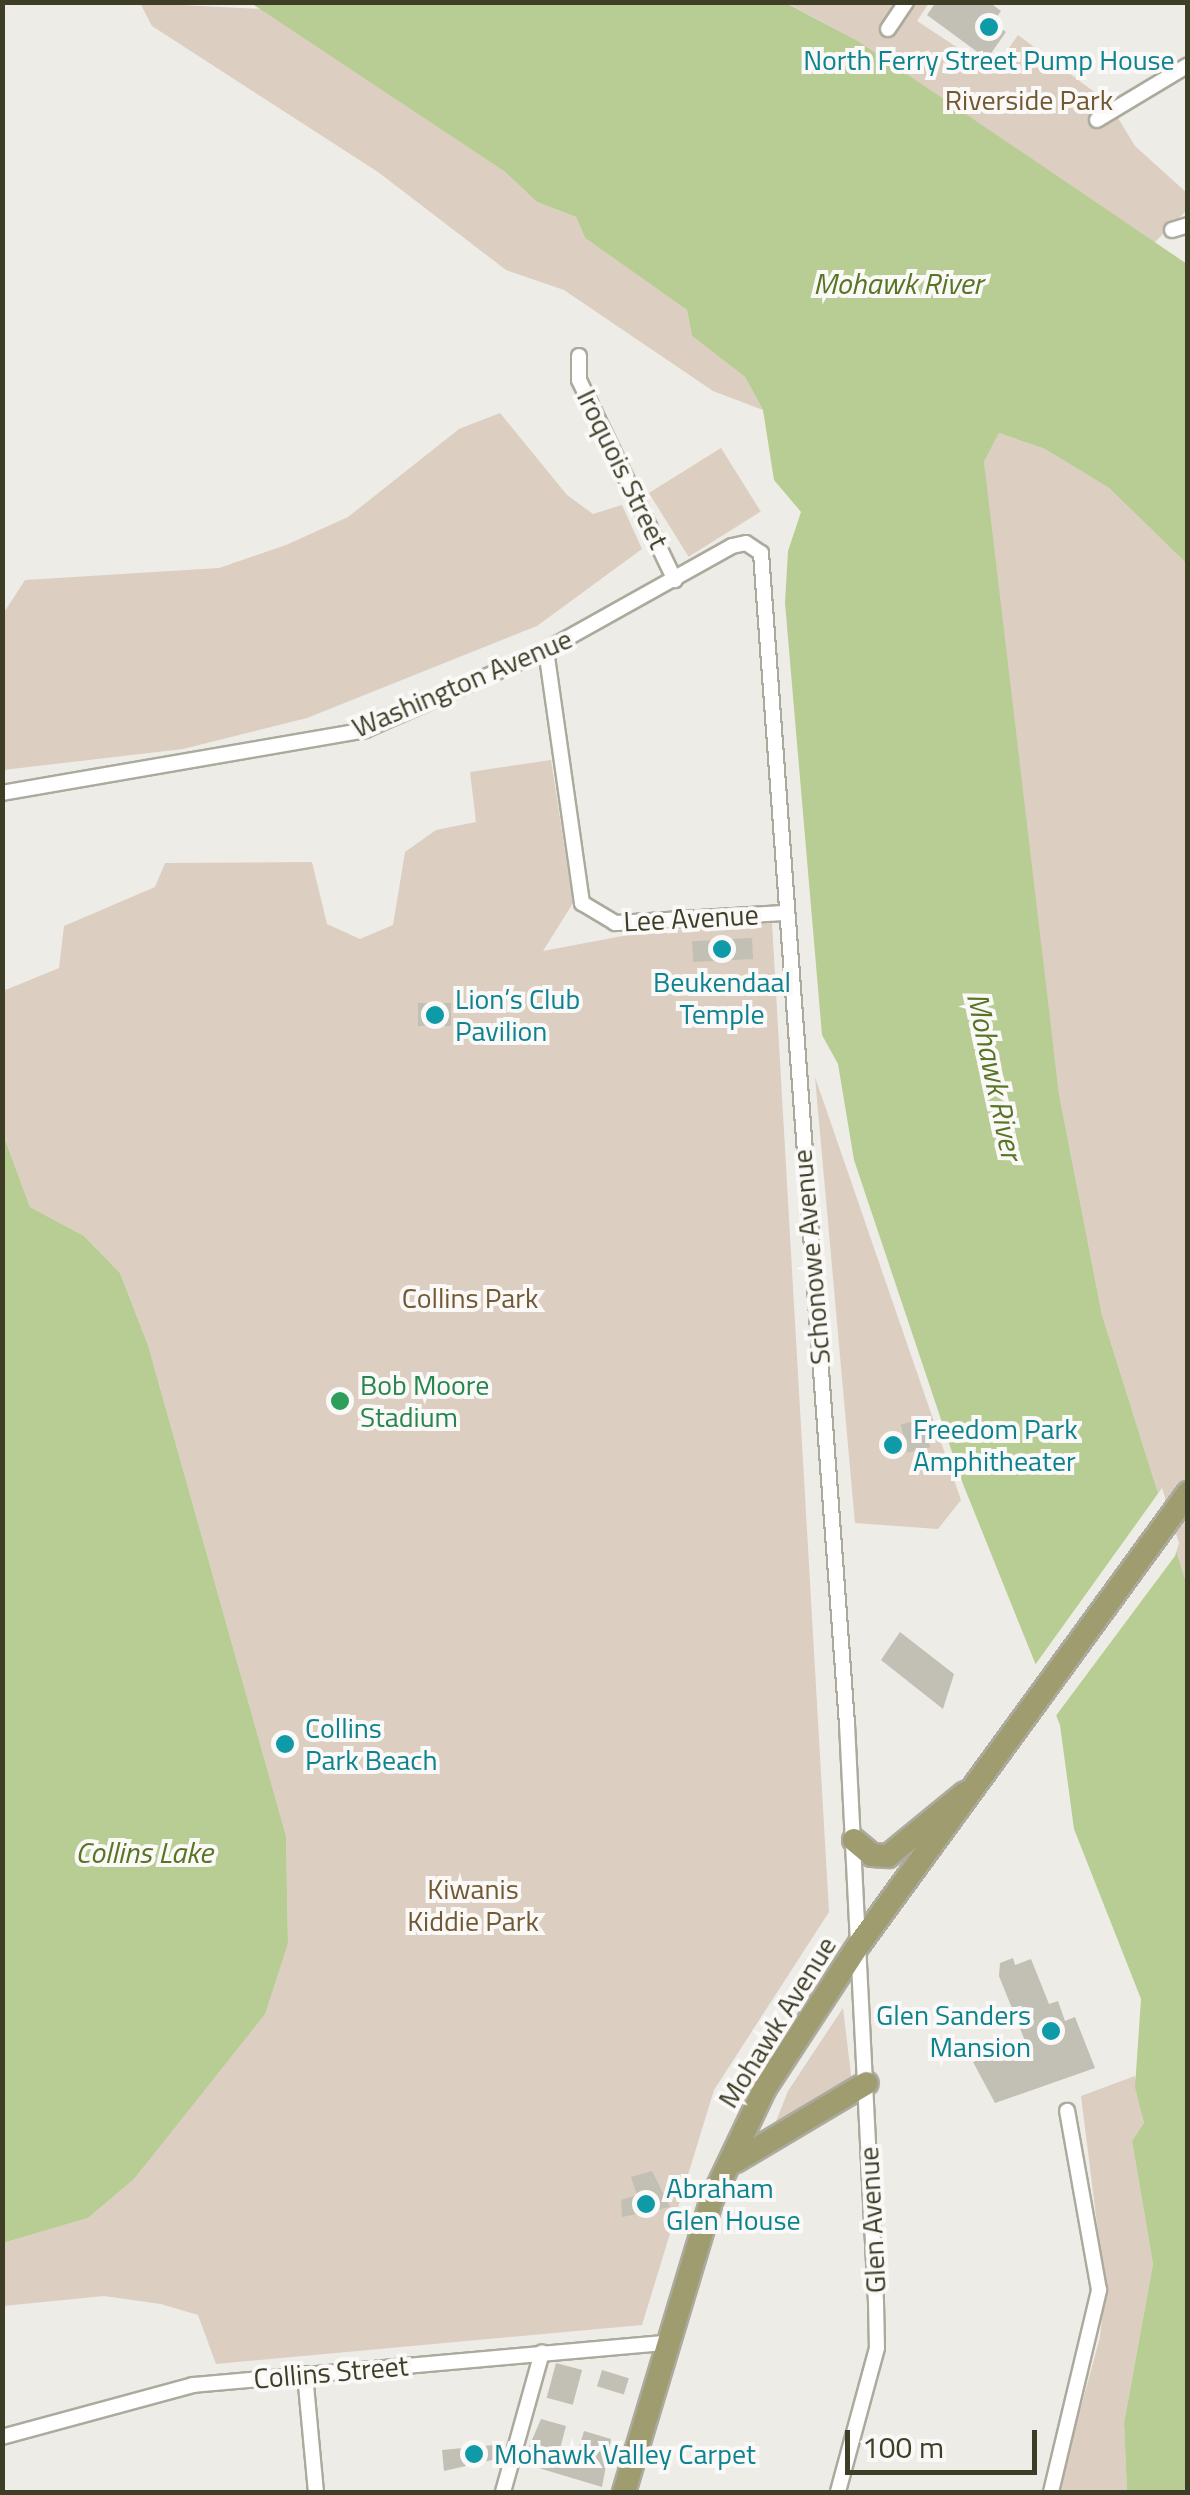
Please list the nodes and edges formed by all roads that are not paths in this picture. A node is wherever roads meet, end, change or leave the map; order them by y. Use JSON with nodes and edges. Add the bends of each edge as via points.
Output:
{"nodes":[{"id":1,"x":906,"y":2,"type":"edge"},
{"id":2,"x":888,"y":29,"type":"dead end"},
{"id":3,"x":1188,"y":65,"type":"edge"},
{"id":4,"x":1097,"y":120,"type":"dead end"},
{"id":5,"x":1188,"y":225,"type":"edge"},
{"id":6,"x":1172,"y":230,"type":"dead end"},
{"id":7,"x":580,"y":356,"type":"dead end"},
{"id":8,"x":762,"y":572,"type":"joint"},
{"id":9,"x":676,"y":580,"type":"junction"},
{"id":10,"x":546,"y":650,"type":"junction"},
{"id":11,"x":2,"y":794,"type":"edge"},
{"id":12,"x":785,"y":914,"type":"junction"},
{"id":13,"x":1188,"y":1493,"type":"edge"},
{"id":14,"x":977,"y":1786,"type":"junction"},
{"id":15,"x":854,"y":1840,"type":"junction"},
{"id":16,"x":860,"y":1943,"type":"junction"},
{"id":17,"x":867,"y":2082,"type":"junction"},
{"id":18,"x":1067,"y":2111,"type":"dead end"},
{"id":19,"x":726,"y":2170,"type":"junction"},
{"id":20,"x":665,"y":2343,"type":"junction"},
{"id":21,"x":542,"y":2352,"type":"junction"},
{"id":22,"x":306,"y":2374,"type":"junction"},
{"id":23,"x":2,"y":2437,"type":"edge"},
{"id":24,"x":316,"y":2492,"type":"edge"},
{"id":25,"x":502,"y":2492,"type":"edge"},
{"id":26,"x":624,"y":2492,"type":"edge"},
{"id":27,"x":838,"y":2492,"type":"edge"},
{"id":28,"x":1052,"y":2492,"type":"edge"}],
"edges":[{"from":1,"to":2,"type":"street"},
{"from":3,"to":4,"type":"street"},
{"from":5,"to":6,"type":"street"},
{"from":7,"to":9,"type":"street","name":"Iroquois Street","via":[[580,380]]},
{"from":8,"to":9,"type":"street","name":"Washington Avenue","via":[[761,553],[746,543]]},
{"from":8,"to":12,"type":"street","name":"Schonowe Avenue"},
{"from":9,"to":10,"type":"street","name":"Washington Avenue"},
{"from":10,"to":11,"type":"street","name":"Washington Avenue","via":[[365,730]]},
{"from":10,"to":12,"type":"street","name":"Lee Avenue","via":[[582,903],[598,918]]},
{"from":12,"to":15,"type":"street","name":"Schonowe Avenue"},
{"from":13,"to":14,"type":"main road","name":"Mohawk Avenue"},
{"from":14,"to":15,"type":"main road","via":[[888,1856],[872,1855]]},
{"from":14,"to":16,"type":"main road","name":"Mohawk Avenue"},
{"from":15,"to":16,"type":"street","name":"Schonowe Avenue"},
{"from":16,"to":17,"type":"street","name":"Glen Avenue"},
{"from":16,"to":19,"type":"main road","name":"Mohawk Avenue","via":[[764,2088]]},
{"from":17,"to":19,"type":"main road","via":[[758,2141]]},
{"from":17,"to":27,"type":"street","name":"Glen Avenue","via":[[877,2348]]},
{"from":18,"to":28,"type":"street","via":[[1098,2290]]},
{"from":19,"to":20,"type":"main road","name":"Mohawk Avenue"},
{"from":20,"to":21,"type":"street","name":"Collins Street"},
{"from":20,"to":26,"type":"main road","name":"Mohawk Avenue"},
{"from":21,"to":22,"type":"street","name":"Collins Street"},
{"from":21,"to":25,"type":"street"},
{"from":22,"to":23,"type":"street","name":"Collins Street","via":[[193,2385]]},
{"from":22,"to":24,"type":"street"}]}
